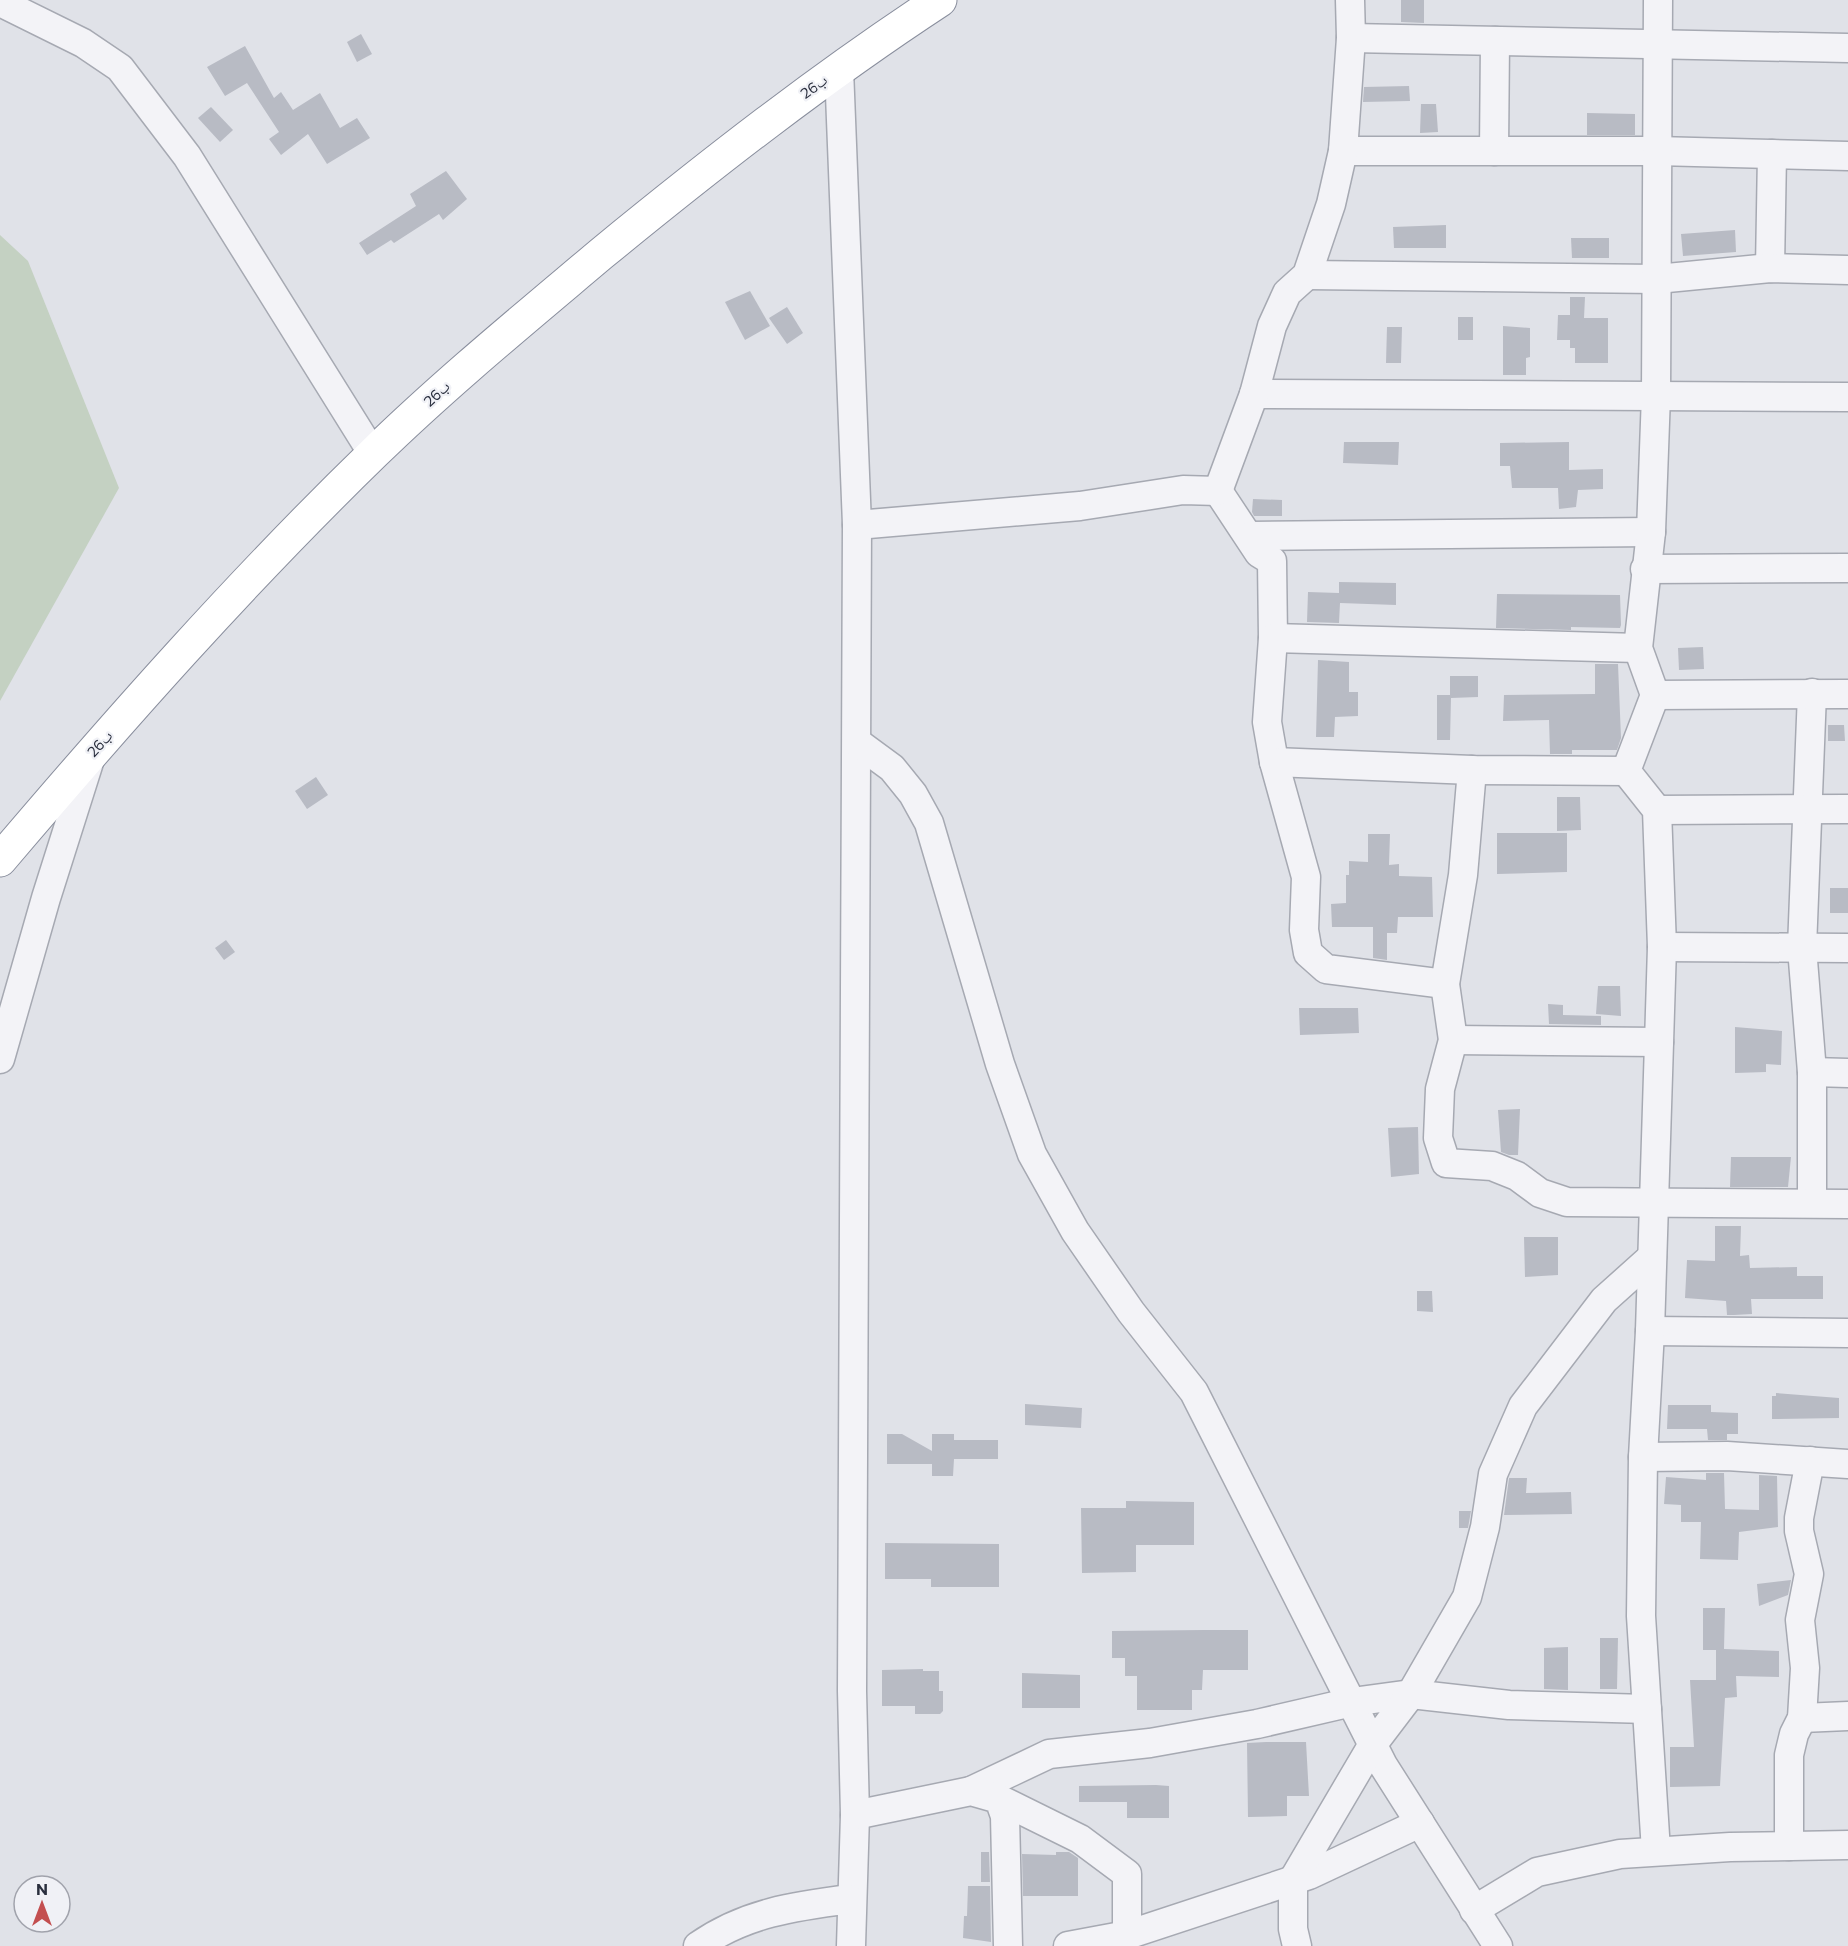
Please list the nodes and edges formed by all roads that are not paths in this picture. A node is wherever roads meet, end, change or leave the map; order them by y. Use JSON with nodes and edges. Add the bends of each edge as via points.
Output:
{"nodes":[{"id":1,"x":940,"y":0,"type":"edge"},
{"id":2,"x":1350,"y":0,"type":"edge"},
{"id":3,"x":1658,"y":0,"type":"edge"},
{"id":4,"x":0,"y":2,"type":"edge"},
{"id":5,"x":1351,"y":39,"type":"junction"},
{"id":6,"x":1495,"y":41,"type":"junction"},
{"id":7,"x":1658,"y":44,"type":"junction"},
{"id":8,"x":1848,"y":48,"type":"edge"},
{"id":9,"x":839,"y":69,"type":"junction"},
{"id":10,"x":1494,"y":150,"type":"junction"},
{"id":11,"x":1657,"y":150,"type":"junction"},
{"id":12,"x":1343,"y":151,"type":"junction"},
{"id":13,"x":1772,"y":154,"type":"junction"},
{"id":14,"x":1848,"y":156,"type":"edge"},
{"id":15,"x":1770,"y":268,"type":"junction"},
{"id":16,"x":1848,"y":270,"type":"edge"},
{"id":17,"x":1307,"y":275,"type":"junction"},
{"id":18,"x":1657,"y":279,"type":"junction"},
{"id":19,"x":1254,"y":394,"type":"junction"},
{"id":20,"x":1656,"y":395,"type":"junction"},
{"id":21,"x":1848,"y":397,"type":"edge"},
{"id":22,"x":373,"y":454,"type":"junction"},
{"id":23,"x":1218,"y":491,"type":"junction"},
{"id":24,"x":857,"y":525,"type":"junction"},
{"id":25,"x":1651,"y":532,"type":"junction"},
{"id":26,"x":1250,"y":536,"type":"junction"},
{"id":27,"x":1848,"y":568,"type":"edge"},
{"id":28,"x":1645,"y":569,"type":"junction"},
{"id":29,"x":1273,"y":638,"type":"junction"},
{"id":30,"x":1638,"y":648,"type":"junction"},
{"id":31,"x":1812,"y":693,"type":"junction"},
{"id":32,"x":1848,"y":694,"type":"edge"},
{"id":33,"x":1655,"y":695,"type":"junction"},
{"id":34,"x":858,"y":743,"type":"junction"},
{"id":35,"x":93,"y":751,"type":"junction"},
{"id":36,"x":1274,"y":762,"type":"junction"},
{"id":37,"x":1472,"y":770,"type":"junction"},
{"id":38,"x":1626,"y":771,"type":"junction"},
{"id":39,"x":1806,"y":808,"type":"junction"},
{"id":40,"x":1848,"y":809,"type":"edge"},
{"id":41,"x":1657,"y":810,"type":"junction"},
{"id":42,"x":0,"y":860,"type":"edge"},
{"id":43,"x":1662,"y":947,"type":"junction"},
{"id":44,"x":1802,"y":948,"type":"junction"},
{"id":45,"x":1848,"y":948,"type":"edge"},
{"id":46,"x":1445,"y":984,"type":"junction"},
{"id":47,"x":1453,"y":1040,"type":"junction"},
{"id":48,"x":1659,"y":1042,"type":"junction"},
{"id":49,"x":0,"y":1059,"type":"edge"},
{"id":50,"x":1812,"y":1072,"type":"junction"},
{"id":51,"x":1848,"y":1073,"type":"edge"},
{"id":52,"x":1653,"y":1202,"type":"junction"},
{"id":53,"x":1812,"y":1203,"type":"junction"},
{"id":54,"x":1848,"y":1204,"type":"edge"},
{"id":55,"x":1652,"y":1257,"type":"junction"},
{"id":56,"x":1650,"y":1331,"type":"junction"},
{"id":57,"x":1848,"y":1333,"type":"edge"},
{"id":58,"x":1643,"y":1457,"type":"junction"},
{"id":59,"x":1810,"y":1461,"type":"junction"},
{"id":60,"x":1848,"y":1464,"type":"edge"},
{"id":61,"x":1412,"y":1694,"type":"junction"},
{"id":62,"x":1352,"y":1702,"type":"junction"},
{"id":63,"x":1647,"y":1708,"type":"junction"},
{"id":64,"x":1848,"y":1716,"type":"edge"},
{"id":65,"x":1802,"y":1718,"type":"junction"},
{"id":66,"x":1373,"y":1744,"type":"junction"},
{"id":67,"x":971,"y":1791,"type":"junction"},
{"id":68,"x":999,"y":1799,"type":"junction"},
{"id":69,"x":855,"y":1815,"type":"junction"},
{"id":70,"x":1420,"y":1823,"type":"junction"},
{"id":71,"x":1848,"y":1845,"type":"edge"},
{"id":72,"x":1789,"y":1846,"type":"junction"},
{"id":73,"x":1656,"y":1851,"type":"junction"},
{"id":74,"x":1293,"y":1880,"type":"junction"},
{"id":75,"x":850,"y":1899,"type":"junction"},
{"id":76,"x":1474,"y":1910,"type":"junction"},
{"id":77,"x":1126,"y":1935,"type":"junction"},
{"id":78,"x":698,"y":1946,"type":"edge"},
{"id":79,"x":851,"y":1946,"type":"edge"},
{"id":80,"x":1008,"y":1946,"type":"edge"},
{"id":81,"x":1068,"y":1946,"type":"edge"},
{"id":82,"x":1297,"y":1946,"type":"edge"},
{"id":83,"x":1498,"y":1946,"type":"edge"}],
"edges":[{"from":1,"to":9,"type":"highway","name":"26ب"},
{"from":2,"to":5,"type":"street"},
{"from":3,"to":7,"type":"street"},
{"from":4,"to":22,"type":"street","via":[[83,43],[120,68],[187,156]]},
{"from":5,"to":6,"type":"street"},
{"from":5,"to":12,"type":"street"},
{"from":6,"to":7,"type":"street"},
{"from":6,"to":10,"type":"street"},
{"from":7,"to":8,"type":"street"},
{"from":7,"to":11,"type":"street"},
{"from":9,"to":22,"type":"highway","name":"26ب","via":[[716,160],[478,358]]},
{"from":9,"to":24,"type":"street"},
{"from":10,"to":11,"type":"street"},
{"from":10,"to":12,"type":"street"},
{"from":11,"to":13,"type":"street"},
{"from":11,"to":18,"type":"street"},
{"from":12,"to":17,"type":"street","via":[[1331,204]]},
{"from":13,"to":14,"type":"street"},
{"from":13,"to":15,"type":"street"},
{"from":15,"to":16,"type":"street"},
{"from":15,"to":18,"type":"street"},
{"from":17,"to":18,"type":"street"},
{"from":17,"to":19,"type":"street","via":[[1287,293],[1272,326]]},
{"from":18,"to":20,"type":"street"},
{"from":19,"to":20,"type":"street"},
{"from":19,"to":23,"type":"street"},
{"from":20,"to":21,"type":"street"},
{"from":20,"to":25,"type":"street"},
{"from":22,"to":35,"type":"highway","name":"26ب","via":[[267,561]]},
{"from":23,"to":24,"type":"street","via":[[1183,490],[1080,506]]},
{"from":23,"to":26,"type":"street"},
{"from":24,"to":34,"type":"street"},
{"from":25,"to":26,"type":"street"},
{"from":25,"to":28,"type":"street"},
{"from":26,"to":29,"type":"street","via":[[1259,553],[1272,561]]},
{"from":27,"to":28,"type":"street"},
{"from":28,"to":30,"type":"street"},
{"from":29,"to":30,"type":"street"},
{"from":29,"to":36,"type":"street","via":[[1268,722]]},
{"from":30,"to":33,"type":"street"},
{"from":31,"to":32,"type":"street"},
{"from":31,"to":33,"type":"street"},
{"from":31,"to":39,"type":"street"},
{"from":33,"to":38,"type":"street"},
{"from":34,"to":62,"type":"street","via":[[892,768],[929,823],[1000,1064],[1032,1154],[1075,1231],[1131,1312],[1194,1392]]},
{"from":34,"to":69,"type":"street","via":[[852,1679]]},
{"from":35,"to":42,"type":"highway","name":"26ب"},
{"from":35,"to":49,"type":"street"},
{"from":36,"to":37,"type":"street"},
{"from":36,"to":46,"type":"street","via":[[1306,877],[1304,930],[1308,953],[1326,969]]},
{"from":37,"to":38,"type":"street"},
{"from":37,"to":46,"type":"street","via":[[1463,875]]},
{"from":38,"to":41,"type":"street"},
{"from":39,"to":40,"type":"street"},
{"from":39,"to":41,"type":"street"},
{"from":39,"to":44,"type":"street"},
{"from":41,"to":43,"type":"street"},
{"from":43,"to":44,"type":"street"},
{"from":43,"to":48,"type":"street"},
{"from":44,"to":45,"type":"street"},
{"from":44,"to":50,"type":"street"},
{"from":46,"to":47,"type":"street"},
{"from":47,"to":48,"type":"street"},
{"from":47,"to":52,"type":"street","via":[[1440,1089],[1438,1137],[1446,1163],[1492,1166],[1517,1176],[1540,1193],[1567,1202]]},
{"from":48,"to":52,"type":"street"},
{"from":50,"to":51,"type":"street"},
{"from":50,"to":53,"type":"street"},
{"from":52,"to":53,"type":"street"},
{"from":52,"to":55,"type":"street"},
{"from":53,"to":54,"type":"street"},
{"from":55,"to":56,"type":"street"},
{"from":55,"to":61,"type":"street","via":[[1604,1300],[1522,1406],[1493,1474],[1485,1527],[1467,1597]]},
{"from":56,"to":57,"type":"street"},
{"from":56,"to":58,"type":"street"},
{"from":58,"to":59,"type":"street","via":[[1727,1456]]},
{"from":58,"to":63,"type":"street","via":[[1641,1616]]},
{"from":59,"to":60,"type":"street"},
{"from":59,"to":65,"type":"street","via":[[1799,1518],[1809,1574],[1800,1620],[1805,1668]]},
{"from":61,"to":62,"type":"street"},
{"from":61,"to":63,"type":"street","via":[[1509,1705]]},
{"from":61,"to":66,"type":"street"},
{"from":62,"to":66,"type":"street"},
{"from":62,"to":67,"type":"street","via":[[1160,1741],[1049,1754]]},
{"from":63,"to":73,"type":"street"},
{"from":64,"to":65,"type":"street"},
{"from":65,"to":72,"type":"street","via":[[1789,1755]]},
{"from":66,"to":70,"type":"street"},
{"from":66,"to":74,"type":"street"},
{"from":67,"to":68,"type":"street"},
{"from":67,"to":69,"type":"street"},
{"from":68,"to":77,"type":"street","via":[[1080,1839],[1126,1874]]},
{"from":68,"to":80,"type":"street","via":[[1005,1816]]},
{"from":69,"to":75,"type":"street"},
{"from":70,"to":74,"type":"street"},
{"from":70,"to":76,"type":"street"},
{"from":71,"to":72,"type":"street"},
{"from":72,"to":73,"type":"street"},
{"from":73,"to":76,"type":"street","via":[[1620,1854],[1537,1872]]},
{"from":74,"to":77,"type":"street"},
{"from":74,"to":82,"type":"street"},
{"from":75,"to":78,"type":"street","via":[[759,1914],[735,1923]]},
{"from":75,"to":79,"type":"street"},
{"from":76,"to":83,"type":"street"},
{"from":77,"to":81,"type":"street"}]}
